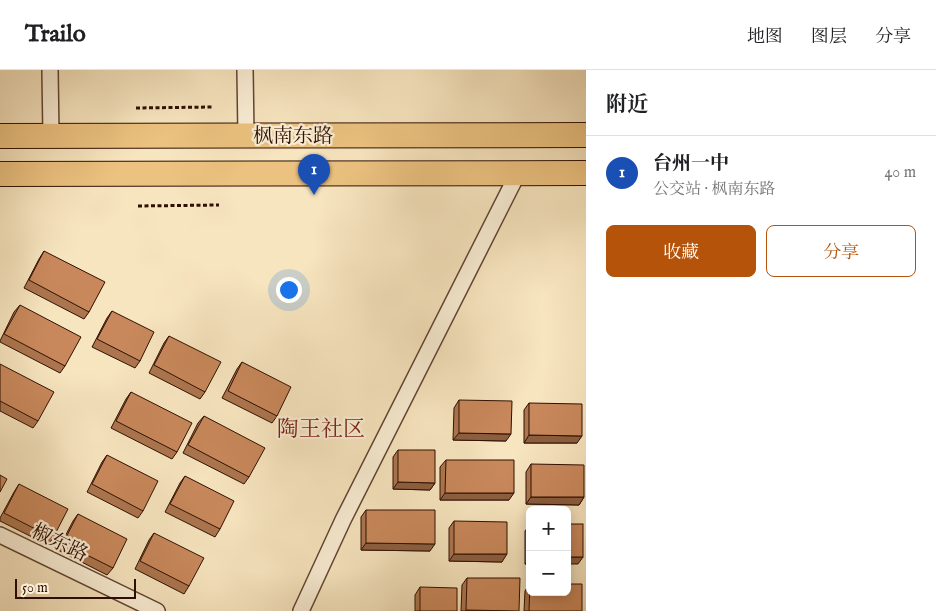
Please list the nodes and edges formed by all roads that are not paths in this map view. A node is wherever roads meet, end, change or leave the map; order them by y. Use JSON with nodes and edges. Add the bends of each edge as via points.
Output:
{"nodes":[{"id":1,"x":50,"y":70,"type":"edge"},
{"id":2,"x":244,"y":70,"type":"edge"},
{"id":3,"x":246,"y":135,"type":"junction"},
{"id":4,"x":586,"y":135,"type":"edge"},
{"id":5,"x":0,"y":136,"type":"edge"},
{"id":6,"x":51,"y":136,"type":"junction"},
{"id":7,"x":518,"y":173,"type":"junction"},
{"id":8,"x":586,"y":173,"type":"edge"},
{"id":9,"x":0,"y":174,"type":"edge"},
{"id":10,"x":0,"y":535,"type":"edge"},
{"id":11,"x":157,"y":611,"type":"edge"},
{"id":12,"x":301,"y":611,"type":"edge"}],
"edges":[{"from":1,"to":6,"type":"street"},
{"from":2,"to":3,"type":"street"},
{"from":3,"to":4,"type":"main road","name":"枫南东路"},
{"from":3,"to":6,"type":"main road","name":"枫南东路"},
{"from":5,"to":6,"type":"main road","name":"枫南东路"},
{"from":7,"to":8,"type":"main road"},
{"from":7,"to":9,"type":"main road"},
{"from":7,"to":12,"type":"street","via":[[342,520]]},
{"from":10,"to":11,"type":"street","name":"椒东路"}]}
